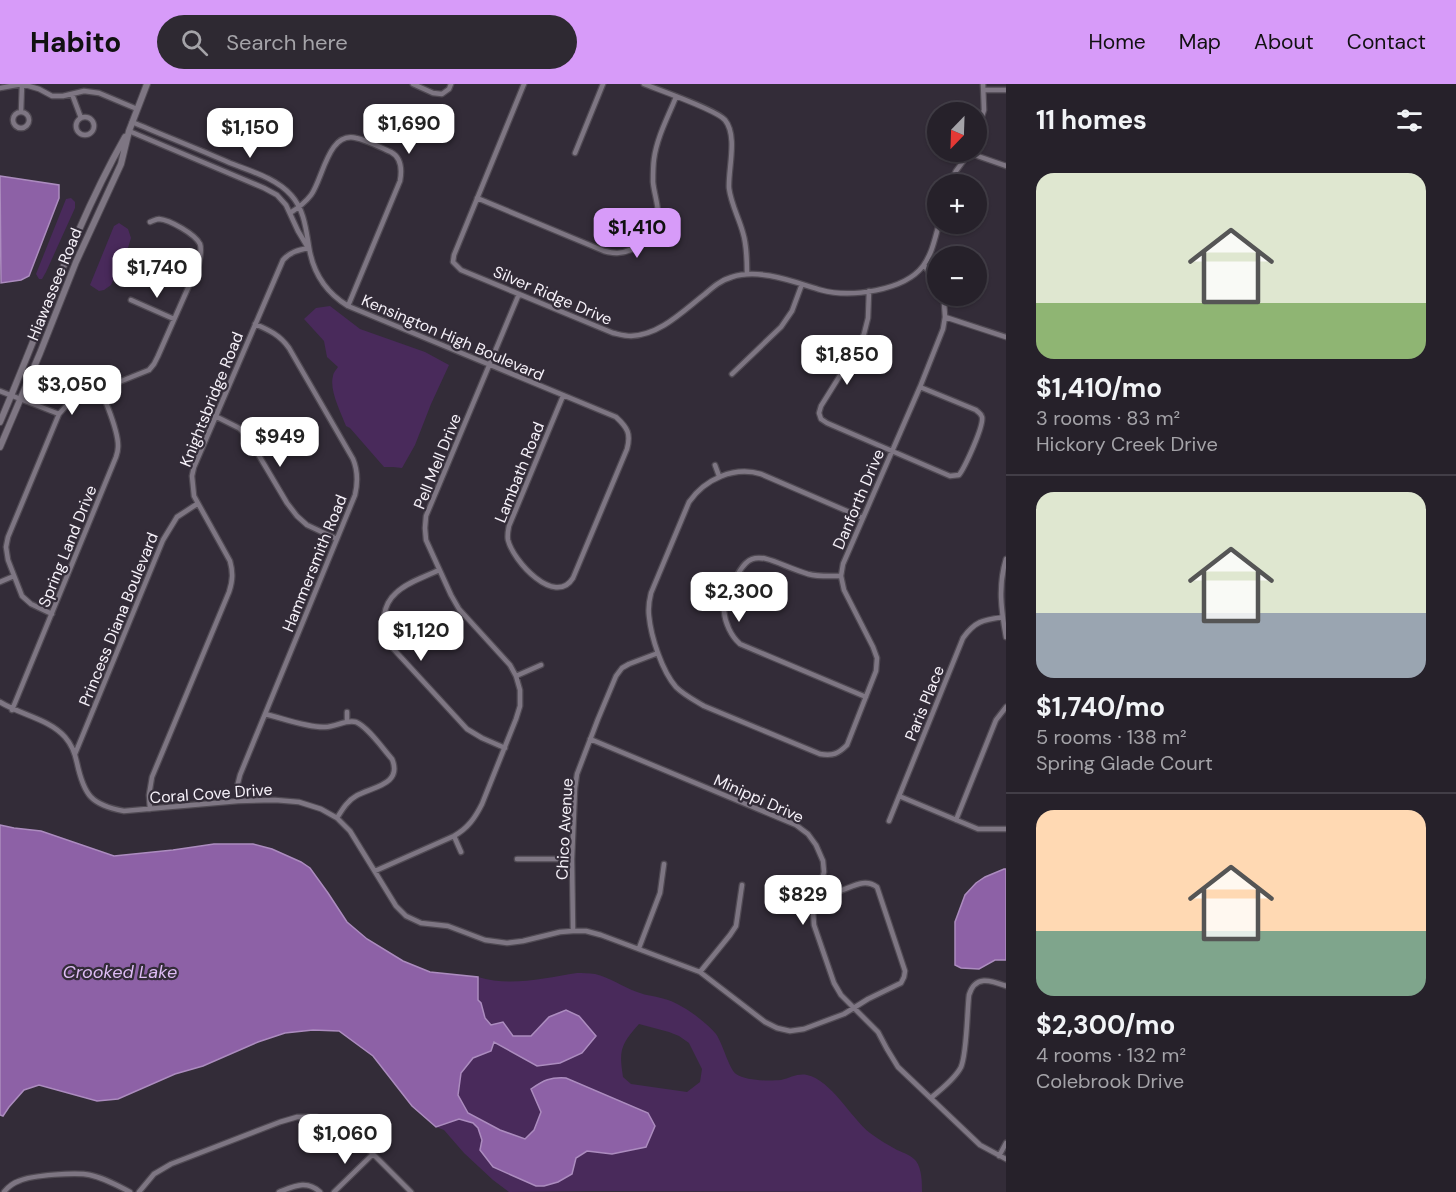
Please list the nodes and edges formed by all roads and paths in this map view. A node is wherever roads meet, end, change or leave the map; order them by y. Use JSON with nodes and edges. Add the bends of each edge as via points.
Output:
{"nodes":[{"id":1,"x":22,"y":84,"type":"edge"},
{"id":2,"x":43,"y":84,"type":"edge"},
{"id":3,"x":147,"y":84,"type":"edge"},
{"id":4,"x":413,"y":84,"type":"edge"},
{"id":5,"x":451,"y":84,"type":"edge"},
{"id":6,"x":524,"y":84,"type":"edge"},
{"id":7,"x":603,"y":84,"type":"edge"},
{"id":8,"x":644,"y":84,"type":"edge"},
{"id":9,"x":983,"y":87,"type":"edge"},
{"id":10,"x":0,"y":88,"type":"edge"},
{"id":11,"x":39,"y":89,"type":"junction"},
{"id":12,"x":1006,"y":90,"type":"edge"},
{"id":13,"x":72,"y":94,"type":"junction"},
{"id":14,"x":676,"y":97,"type":"junction"},
{"id":15,"x":984,"y":102,"type":"edge"},
{"id":16,"x":137,"y":110,"type":"junction"},
{"id":17,"x":21,"y":112,"type":"dead end"},
{"id":18,"x":81,"y":118,"type":"dead end"},
{"id":19,"x":132,"y":122,"type":"junction"},
{"id":20,"x":129,"y":131,"type":"junction"},
{"id":21,"x":575,"y":153,"type":"dead end"},
{"id":22,"x":987,"y":159,"type":"edge"},
{"id":23,"x":1006,"y":166,"type":"edge"},
{"id":24,"x":477,"y":198,"type":"junction"},
{"id":25,"x":300,"y":207,"type":"junction"},
{"id":26,"x":290,"y":213,"type":"junction"},
{"id":27,"x":150,"y":222,"type":"dead end"},
{"id":28,"x":936,"y":234,"type":"edge"},
{"id":29,"x":309,"y":248,"type":"junction"},
{"id":30,"x":924,"y":265,"type":"junction"},
{"id":31,"x":927,"y":269,"type":"edge"},
{"id":32,"x":747,"y":274,"type":"junction"},
{"id":33,"x":802,"y":284,"type":"junction"},
{"id":34,"x":869,"y":291,"type":"junction"},
{"id":35,"x":519,"y":294,"type":"junction"},
{"id":36,"x":131,"y":300,"type":"dead end"},
{"id":37,"x":348,"y":306,"type":"junction"},
{"id":38,"x":944,"y":306,"type":"edge"},
{"id":39,"x":945,"y":317,"type":"junction"},
{"id":40,"x":174,"y":319,"type":"junction"},
{"id":41,"x":255,"y":324,"type":"junction"},
{"id":42,"x":1006,"y":337,"type":"edge"},
{"id":43,"x":490,"y":365,"type":"junction"},
{"id":44,"x":92,"y":372,"type":"dead end"},
{"id":45,"x":732,"y":374,"type":"dead end"},
{"id":46,"x":920,"y":387,"type":"junction"},
{"id":47,"x":101,"y":389,"type":"junction"},
{"id":48,"x":0,"y":391,"type":"edge"},
{"id":49,"x":11,"y":395,"type":"junction"},
{"id":50,"x":563,"y":396,"type":"junction"},
{"id":51,"x":20,"y":399,"type":"junction"},
{"id":52,"x":58,"y":414,"type":"junction"},
{"id":53,"x":215,"y":416,"type":"junction"},
{"id":54,"x":0,"y":422,"type":"edge"},
{"id":55,"x":0,"y":447,"type":"edge"},
{"id":56,"x":892,"y":451,"type":"junction"},
{"id":57,"x":715,"y":465,"type":"dead end"},
{"id":58,"x":719,"y":476,"type":"junction"},
{"id":59,"x":197,"y":504,"type":"junction"},
{"id":60,"x":863,"y":518,"type":"junction"},
{"id":61,"x":337,"y":539,"type":"junction"},
{"id":62,"x":1006,"y":559,"type":"edge"},
{"id":63,"x":439,"y":570,"type":"junction"},
{"id":64,"x":14,"y":576,"type":"junction"},
{"id":65,"x":841,"y":576,"type":"junction"},
{"id":66,"x":573,"y":578,"type":"joint"},
{"id":67,"x":0,"y":582,"type":"edge"},
{"id":68,"x":52,"y":614,"type":"junction"},
{"id":69,"x":1003,"y":617,"type":"junction"},
{"id":70,"x":1006,"y":637,"type":"edge"},
{"id":71,"x":658,"y":653,"type":"junction"},
{"id":72,"x":541,"y":665,"type":"dead end"},
{"id":73,"x":516,"y":676,"type":"junction"},
{"id":74,"x":866,"y":697,"type":"junction"},
{"id":75,"x":0,"y":702,"type":"edge"},
{"id":76,"x":1006,"y":707,"type":"edge"},
{"id":77,"x":12,"y":710,"type":"junction"},
{"id":78,"x":347,"y":712,"type":"dead end"},
{"id":79,"x":265,"y":714,"type":"junction"},
{"id":80,"x":347,"y":721,"type":"junction"},
{"id":81,"x":590,"y":739,"type":"junction"},
{"id":82,"x":505,"y":748,"type":"junction"},
{"id":83,"x":75,"y":755,"type":"junction"},
{"id":84,"x":899,"y":795,"type":"junction"},
{"id":85,"x":238,"y":801,"type":"junction"},
{"id":86,"x":150,"y":809,"type":"junction"},
{"id":87,"x":336,"y":818,"type":"junction"},
{"id":88,"x":956,"y":820,"type":"junction"},
{"id":89,"x":889,"y":821,"type":"dead end"},
{"id":90,"x":1006,"y":829,"type":"edge"},
{"id":91,"x":454,"y":836,"type":"junction"},
{"id":92,"x":461,"y":852,"type":"dead end"},
{"id":93,"x":517,"y":859,"type":"dead end"},
{"id":94,"x":572,"y":859,"type":"junction"},
{"id":95,"x":664,"y":864,"type":"dead end"},
{"id":96,"x":375,"y":871,"type":"junction"},
{"id":97,"x":742,"y":885,"type":"dead end"},
{"id":98,"x":818,"y":889,"type":"junction"},
{"id":99,"x":573,"y":931,"type":"junction"},
{"id":100,"x":639,"y":948,"type":"junction"},
{"id":101,"x":700,"y":972,"type":"junction"},
{"id":102,"x":1006,"y":986,"type":"edge"},
{"id":103,"x":854,"y":1009,"type":"junction"},
{"id":104,"x":931,"y":1098,"type":"junction"},
{"id":105,"x":1006,"y":1143,"type":"edge"},
{"id":106,"x":373,"y":1154,"type":"junction"},
{"id":107,"x":999,"y":1156,"type":"junction"},
{"id":108,"x":1006,"y":1159,"type":"edge"},
{"id":109,"x":4,"y":1192,"type":"edge"},
{"id":110,"x":130,"y":1192,"type":"edge"},
{"id":111,"x":139,"y":1192,"type":"edge"},
{"id":112,"x":279,"y":1192,"type":"edge"},
{"id":113,"x":320,"y":1192,"type":"edge"},
{"id":114,"x":334,"y":1192,"type":"edge"},
{"id":115,"x":411,"y":1192,"type":"edge"}],
"edges":[{"from":1,"to":10,"type":"street"},
{"from":1,"to":11,"type":"street"},
{"from":1,"to":17,"type":"street"},
{"from":2,"to":11,"type":"street"},
{"from":3,"to":16,"type":"street","name":"Hiawassee Road"},
{"from":4,"to":5,"type":"street","via":[[442,94]]},
{"from":6,"to":24,"type":"street"},
{"from":7,"to":21,"type":"street"},
{"from":8,"to":14,"type":"street"},
{"from":9,"to":12,"type":"street"},
{"from":9,"to":15,"type":"street"},
{"from":11,"to":13,"type":"street","via":[[52,96]]},
{"from":13,"to":16,"type":"street","via":[[99,93]]},
{"from":13,"to":18,"type":"street"},
{"from":14,"to":24,"type":"street","via":[[654,159],[658,215],[641,245],[629,251],[604,251]]},
{"from":14,"to":32,"type":"street","via":[[714,112],[730,130],[729,189],[744,234]]},
{"from":16,"to":19,"type":"street","name":"Hiawassee Road"},
{"from":19,"to":20,"type":"street","name":"Hiawassee Road"},
{"from":19,"to":25,"type":"street","via":[[270,180],[292,195]]},
{"from":20,"to":26,"type":"street","name":"Kensington High Boulevard","via":[[264,188],[277,195]]},
{"from":20,"to":49,"type":"street","name":"Hiawassee Road","via":[[81,228]]},
{"from":20,"to":51,"type":"street","name":"Hiawassee Road","via":[[121,164],[76,261]]},
{"from":22,"to":23,"type":"street"},
{"from":24,"to":35,"type":"street","name":"Silver Ridge Drive","via":[[453,262],[461,270]]},
{"from":25,"to":26,"type":"street"},
{"from":25,"to":29,"type":"street","name":"Kensington High Boulevard"},
{"from":25,"to":37,"type":"street","via":[[312,194],[332,149],[345,137],[356,137],[394,154],[400,161],[400,181]]},
{"from":26,"to":29,"type":"street","name":"Kensington High Boulevard"},
{"from":27,"to":40,"type":"street","via":[[160,219],[183,228],[200,244],[199,263]]},
{"from":28,"to":30,"type":"street","name":"Silver Ridge Drive"},
{"from":29,"to":37,"type":"street","name":"Kensington High Boulevard","via":[[326,288]]},
{"from":29,"to":41,"type":"street","name":"Knightsbridge Road","via":[[296,250],[283,260]]},
{"from":30,"to":31,"type":"street"},
{"from":30,"to":34,"type":"street","name":"Silver Ridge Drive","via":[[902,283]]},
{"from":32,"to":33,"type":"street","name":"Silver Ridge Drive"},
{"from":32,"to":35,"type":"street","name":"Silver Ridge Drive","via":[[718,283],[657,329],[630,336],[597,327]]},
{"from":33,"to":34,"type":"street","name":"Silver Ridge Drive","via":[[823,291]]},
{"from":33,"to":45,"type":"street","via":[[781,327]]},
{"from":34,"to":56,"type":"street","via":[[864,334],[819,413],[827,423]]},
{"from":35,"to":43,"type":"street","name":"Pell Mell Drive"},
{"from":36,"to":40,"type":"street"},
{"from":37,"to":43,"type":"street","name":"Kensington High Boulevard"},
{"from":38,"to":39,"type":"street","name":"Danforth Drive"},
{"from":39,"to":42,"type":"street"},
{"from":39,"to":46,"type":"street","name":"Danforth Drive"},
{"from":40,"to":47,"type":"street","via":[[149,370]]},
{"from":41,"to":53,"type":"street","name":"Knightsbridge Road"},
{"from":41,"to":61,"type":"street","name":"Hammersmith Road","via":[[282,339],[357,468],[355,495]]},
{"from":43,"to":50,"type":"street","name":"Kensington High Boulevard"},
{"from":43,"to":63,"type":"street","name":"Pell Mell Drive","via":[[426,516],[426,540]]},
{"from":44,"to":47,"type":"street","name":"Spring Land Drive"},
{"from":46,"to":56,"type":"street","name":"Danforth Drive"},
{"from":46,"to":56,"type":"street","via":[[981,414],[981,427],[964,469],[959,475],[950,476]]},
{"from":47,"to":52,"type":"street","via":[[74,400]]},
{"from":47,"to":68,"type":"street","name":"Spring Land Drive","via":[[117,436],[116,457]]},
{"from":48,"to":49,"type":"street"},
{"from":49,"to":51,"type":"street"},
{"from":49,"to":54,"type":"street","name":"Hiawassee Road"},
{"from":50,"to":66,"type":"street","name":"Kensington High Boulevard","via":[[615,417],[628,431],[629,440]]},
{"from":50,"to":66,"type":"street","name":"Lambath Road","via":[[507,534],[517,557],[544,584],[561,589]]},
{"from":51,"to":52,"type":"street"},
{"from":51,"to":55,"type":"street","name":"Hiawassee Road"},
{"from":52,"to":64,"type":"street","via":[[8,537],[7,554]]},
{"from":53,"to":59,"type":"street","name":"Knightsbridge Road","via":[[192,476]]},
{"from":53,"to":61,"type":"street","via":[[248,437],[297,516]]},
{"from":56,"to":60,"type":"street","name":"Danforth Drive"},
{"from":57,"to":58,"type":"street"},
{"from":58,"to":60,"type":"street","via":[[750,471],[761,474]]},
{"from":58,"to":71,"type":"street","via":[[703,485],[689,502],[651,593],[649,617]]},
{"from":59,"to":83,"type":"street","name":"Princess Diana Boulevard","via":[[177,517],[163,540]]},
{"from":59,"to":86,"type":"street","name":"Knightsbridge Road","via":[[230,561],[232,583],[152,777]]},
{"from":60,"to":65,"type":"street","name":"Danforth Drive"},
{"from":61,"to":79,"type":"street","name":"Hammersmith Road"},
{"from":62,"to":69,"type":"street","via":[[1000,590]]},
{"from":63,"to":73,"type":"street","name":"Pell Mell Drive","via":[[459,609]]},
{"from":63,"to":82,"type":"street","via":[[394,594],[384,612],[384,634],[387,642],[467,729]]},
{"from":64,"to":67,"type":"street"},
{"from":64,"to":68,"type":"street","via":[[22,596]]},
{"from":65,"to":74,"type":"street","name":"Danforth Drive","via":[[877,658]]},
{"from":65,"to":74,"type":"street","via":[[809,574],[757,557],[742,567],[724,610],[729,628],[740,644]]},
{"from":68,"to":77,"type":"street","name":"Spring Land Drive"},
{"from":69,"to":70,"type":"street"},
{"from":69,"to":84,"type":"street","name":"Paris Place","via":[[981,621],[963,638]]},
{"from":71,"to":74,"type":"street","name":"Danforth Drive","via":[[677,687],[689,697],[820,754],[832,756],[847,745]]},
{"from":71,"to":81,"type":"street","name":"Chico Avenue","via":[[622,668]]},
{"from":72,"to":73,"type":"street"},
{"from":73,"to":82,"type":"street","name":"Pell Mell Drive","via":[[520,705]]},
{"from":75,"to":77,"type":"street","name":"Coral Cove Drive"},
{"from":76,"to":88,"type":"street","via":[[996,720]]},
{"from":77,"to":83,"type":"street","name":"Coral Cove Drive","via":[[56,729]]},
{"from":78,"to":80,"type":"street"},
{"from":79,"to":80,"type":"street","via":[[326,728]]},
{"from":79,"to":85,"type":"street","name":"Hammersmith Road","via":[[240,775]]},
{"from":80,"to":87,"type":"street","via":[[363,726],[392,759],[394,771],[385,783],[348,802]]},
{"from":81,"to":94,"type":"street","name":"Chico Avenue","via":[[577,774]]},
{"from":81,"to":98,"type":"street","name":"Minippi Drive","via":[[796,825],[808,834],[823,861]]},
{"from":82,"to":91,"type":"street","name":"Pell Mell Drive","via":[[476,817]]},
{"from":83,"to":86,"type":"street","name":"Coral Cove Drive","via":[[81,782],[97,803],[124,811]]},
{"from":84,"to":88,"type":"street"},
{"from":84,"to":89,"type":"street","name":"Paris Place"},
{"from":85,"to":86,"type":"street","name":"Coral Cove Drive"},
{"from":85,"to":87,"type":"street","name":"Coral Cove Drive","via":[[299,802]]},
{"from":87,"to":96,"type":"street","name":"Coral Cove Drive","via":[[350,831]]},
{"from":88,"to":90,"type":"street","via":[[978,829]]},
{"from":91,"to":92,"type":"street"},
{"from":91,"to":96,"type":"street","name":"Pell Mell Drive"},
{"from":93,"to":94,"type":"street"},
{"from":94,"to":99,"type":"street","name":"Chico Avenue"},
{"from":95,"to":100,"type":"street","via":[[660,893]]},
{"from":96,"to":99,"type":"street","name":"Coral Cove Drive","via":[[396,906],[421,923],[448,926],[485,940],[507,943]]},
{"from":97,"to":101,"type":"street","via":[[736,926]]},
{"from":98,"to":103,"type":"street","name":"Minippi Drive","via":[[814,925],[834,983]]},
{"from":98,"to":103,"type":"street","name":"Coral Cove Drive","via":[[829,893],[866,882],[877,887],[905,971],[901,983]]},
{"from":99,"to":100,"type":"street","name":"Coral Cove Drive","via":[[601,935]]},
{"from":100,"to":101,"type":"street","name":"Coral Cove Drive"},
{"from":101,"to":103,"type":"street","name":"Coral Cove Drive","via":[[777,1028],[804,1029]]},
{"from":102,"to":104,"type":"street","via":[[985,980],[971,987],[961,1067]]},
{"from":103,"to":104,"type":"street","name":"Minippi Drive","via":[[878,1032],[898,1067]]},
{"from":104,"to":107,"type":"street","name":"Minippi Drive","via":[[980,1145]]},
{"from":105,"to":107,"type":"street"},
{"from":106,"to":111,"type":"street","via":[[349,1130],[333,1122],[297,1117],[171,1164],[154,1174]]},
{"from":106,"to":114,"type":"street"},
{"from":106,"to":115,"type":"street"},
{"from":107,"to":108,"type":"street","name":"Minippi Drive"},
{"from":109,"to":110,"type":"street","via":[[21,1180],[70,1173],[88,1174]]},
{"from":112,"to":113,"type":"street","via":[[302,1184]]}]}
